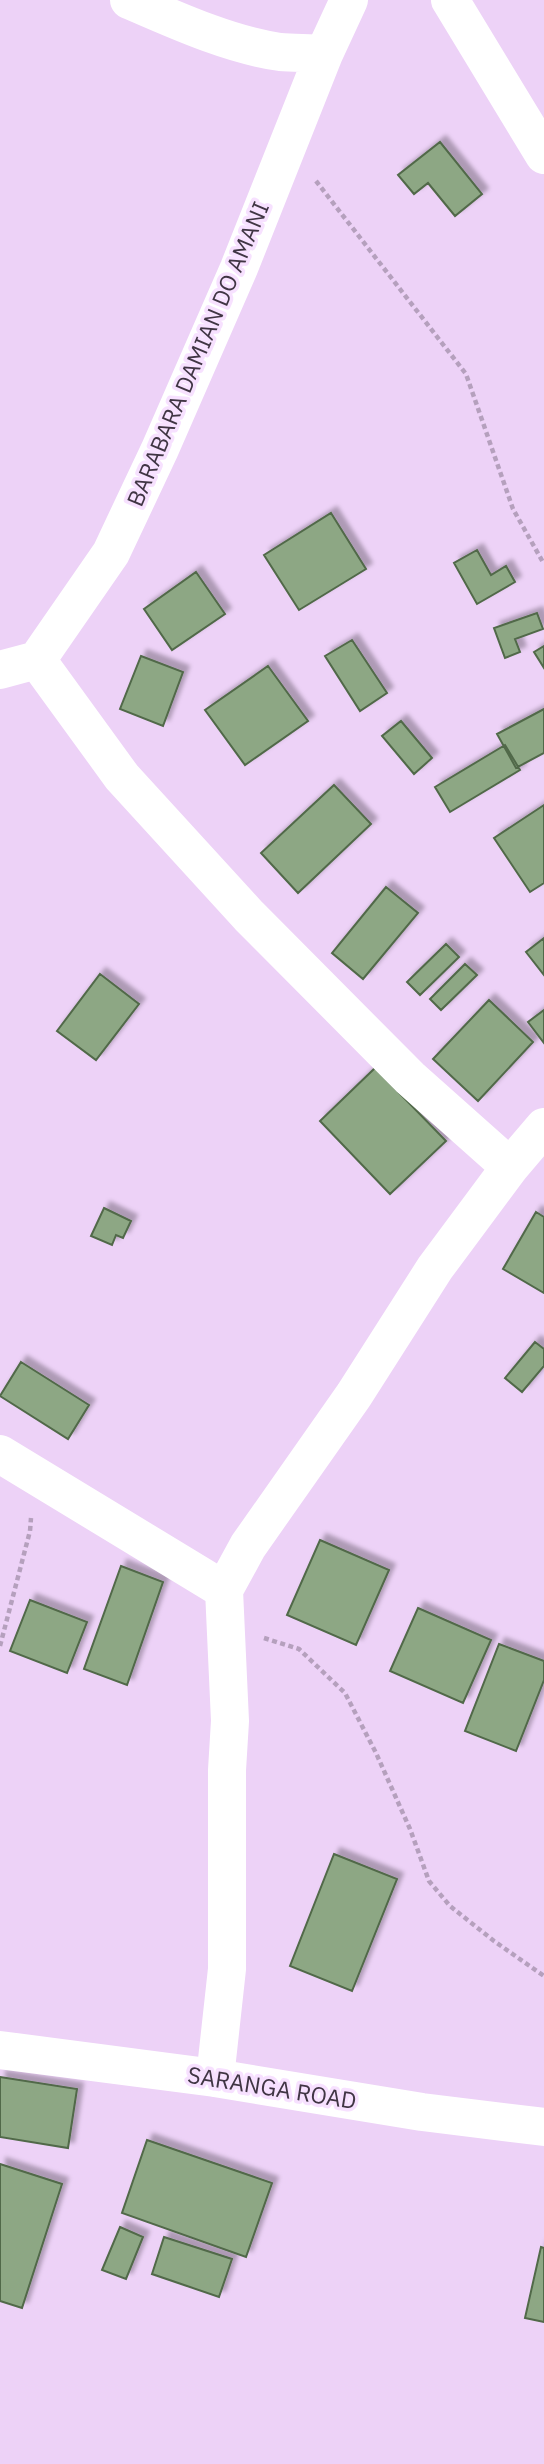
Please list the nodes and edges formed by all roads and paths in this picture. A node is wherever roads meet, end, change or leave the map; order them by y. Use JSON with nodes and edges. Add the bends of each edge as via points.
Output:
{"nodes":[{"id":1,"x":130,"y":0,"type":"edge"},
{"id":2,"x":349,"y":0,"type":"edge"},
{"id":3,"x":450,"y":0,"type":"edge"},
{"id":4,"x":324,"y":54,"type":"junction"},
{"id":5,"x":287,"y":145,"type":"junction"},
{"id":6,"x":544,"y":155,"type":"edge"},
{"id":7,"x":544,"y":565,"type":"edge"},
{"id":8,"x":37,"y":660,"type":"junction"},
{"id":9,"x":0,"y":670,"type":"edge"},
{"id":10,"x":544,"y":1127,"type":"edge"},
{"id":11,"x":510,"y":1167,"type":"junction"},
{"id":12,"x":0,"y":1454,"type":"edge"},
{"id":13,"x":35,"y":1476,"type":"junction"},
{"id":14,"x":225,"y":1608,"type":"junction"},
{"id":15,"x":0,"y":1646,"type":"edge"},
{"id":16,"x":544,"y":1976,"type":"edge"},
{"id":17,"x":0,"y":2050,"type":"edge"},
{"id":18,"x":215,"y":2078,"type":"junction"},
{"id":19,"x":544,"y":2127,"type":"edge"}],
"edges":[{"from":1,"to":4,"type":"street","via":[[238,42]]},
{"from":2,"to":4,"type":"street","name":"BARABARA DAMIAN DO AMANI"},
{"from":3,"to":6,"type":"street"},
{"from":4,"to":5,"type":"street","name":"BARABARA DAMIAN DO AMANI"},
{"from":5,"to":7,"type":"path","via":[[466,373],[513,509]]},
{"from":5,"to":8,"type":"street","name":"BARABARA DAMIAN DO AMANI","via":[[239,268],[111,552]]},
{"from":8,"to":9,"type":"street"},
{"from":8,"to":11,"type":"street","via":[[122,777],[249,916],[410,1078]]},
{"from":10,"to":11,"type":"street"},
{"from":11,"to":14,"type":"street","via":[[435,1268],[354,1395],[248,1546]]},
{"from":12,"to":13,"type":"street"},
{"from":13,"to":14,"type":"street"},
{"from":13,"to":15,"type":"path","via":[[30,1531]]},
{"from":14,"to":16,"type":"path","via":[[299,1649],[345,1693],[410,1829],[429,1881],[450,1906]]},
{"from":14,"to":18,"type":"street","via":[[230,1721],[227,1969]]},
{"from":17,"to":18,"type":"street","name":"SARANGA ROAD"},
{"from":18,"to":19,"type":"street","name":"SARANGA ROAD"}]}
